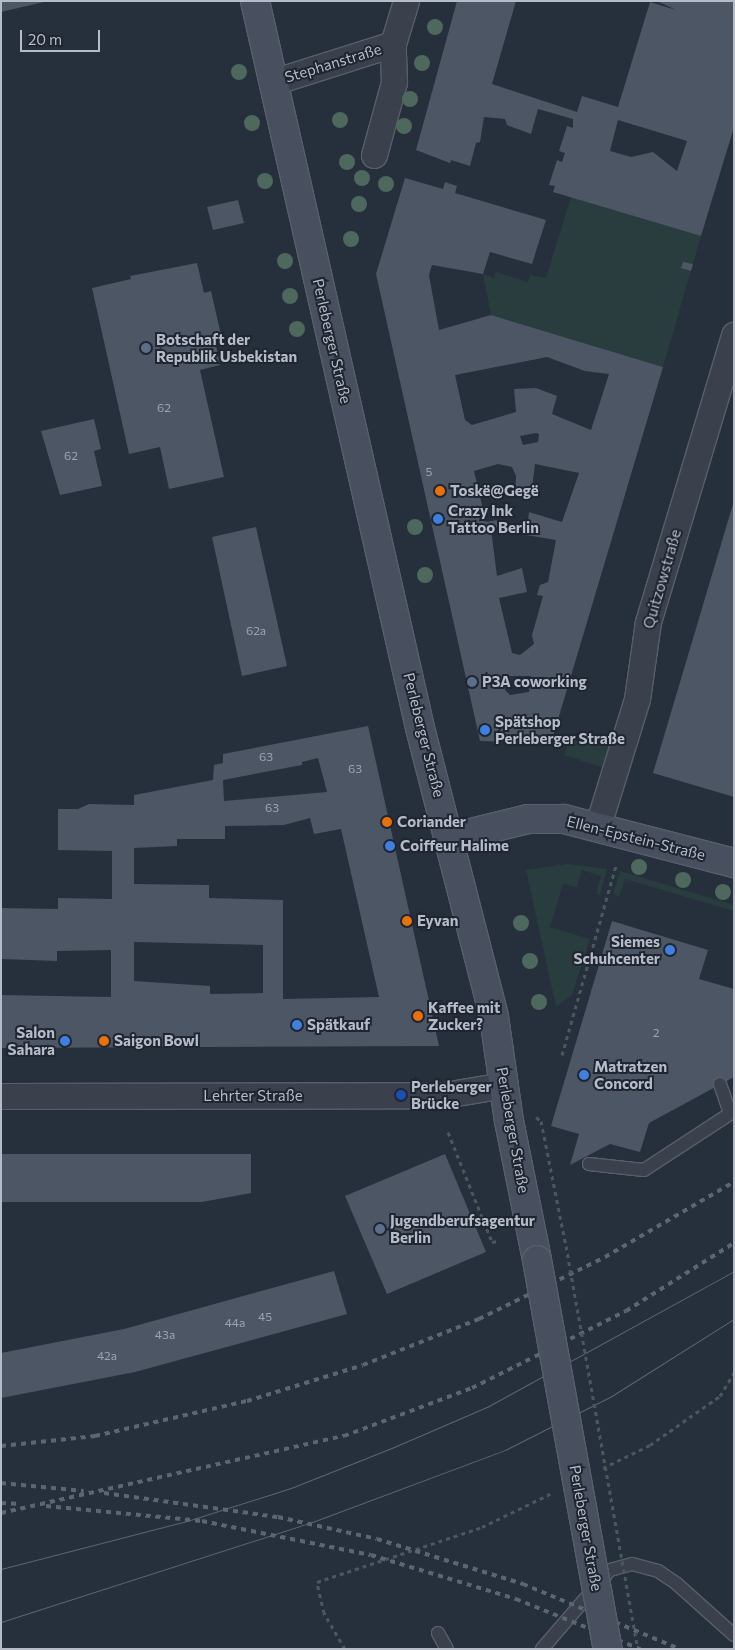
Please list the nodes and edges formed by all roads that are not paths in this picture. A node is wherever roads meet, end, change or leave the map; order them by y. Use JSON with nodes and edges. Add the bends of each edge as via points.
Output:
{"nodes":[{"id":1,"x":255,"y":1,"type":"edge"},
{"id":2,"x":406,"y":1,"type":"edge"},
{"id":3,"x":393,"y":44,"type":"junction"},
{"id":4,"x":273,"y":82,"type":"junction"},
{"id":5,"x":374,"y":154,"type":"dead end"},
{"id":6,"x":734,"y":335,"type":"edge"},
{"id":7,"x":598,"y":825,"type":"junction"},
{"id":8,"x":450,"y":838,"type":"junction"},
{"id":9,"x":734,"y":863,"type":"edge"},
{"id":10,"x":720,"y":1084,"type":"dead end"},
{"id":11,"x":504,"y":1085,"type":"junction"},
{"id":12,"x":1,"y":1096,"type":"edge"},
{"id":13,"x":732,"y":1112,"type":"edge"},
{"id":14,"x":589,"y":1164,"type":"dead end"},
{"id":15,"x":438,"y":1633,"type":"dead end"},
{"id":16,"x":734,"y":1635,"type":"edge"},
{"id":17,"x":447,"y":1649,"type":"edge"},
{"id":18,"x":542,"y":1649,"type":"edge"},
{"id":19,"x":608,"y":1649,"type":"edge"}],
"edges":[{"from":1,"to":4,"type":"main road","name":"Perleberger Straße"},
{"from":2,"to":3,"type":"street","name":"Stephanstraße"},
{"from":3,"to":4,"type":"street","name":"Stephanstraße"},
{"from":3,"to":5,"type":"street","name":"Stephanstraße","via":[[394,82]]},
{"from":4,"to":8,"type":"main road","name":"Perleberger Straße","via":[[377,543]]},
{"from":6,"to":7,"type":"street","name":"Quitzowstraße","via":[[648,622],[637,699]]},
{"from":7,"to":8,"type":"main road","name":"Ellen-Epstein-Straße","via":[[528,819]]},
{"from":7,"to":9,"type":"main road","name":"Ellen-Epstein-Straße"},
{"from":8,"to":11,"type":"main road","name":"Perleberger Straße","via":[[498,1034]]},
{"from":10,"to":13,"type":"lane"},
{"from":11,"to":12,"type":"street","name":"Lehrter Straße","via":[[444,1095]]},
{"from":11,"to":19,"type":"main road","name":"Perleberger Straße","bridge":true},
{"from":13,"to":14,"type":"lane","via":[[644,1170]]},
{"from":15,"to":17,"type":"lane"},
{"from":16,"to":18,"type":"lane","via":[[677,1584],[658,1571],[632,1564],[610,1570]]}]}
